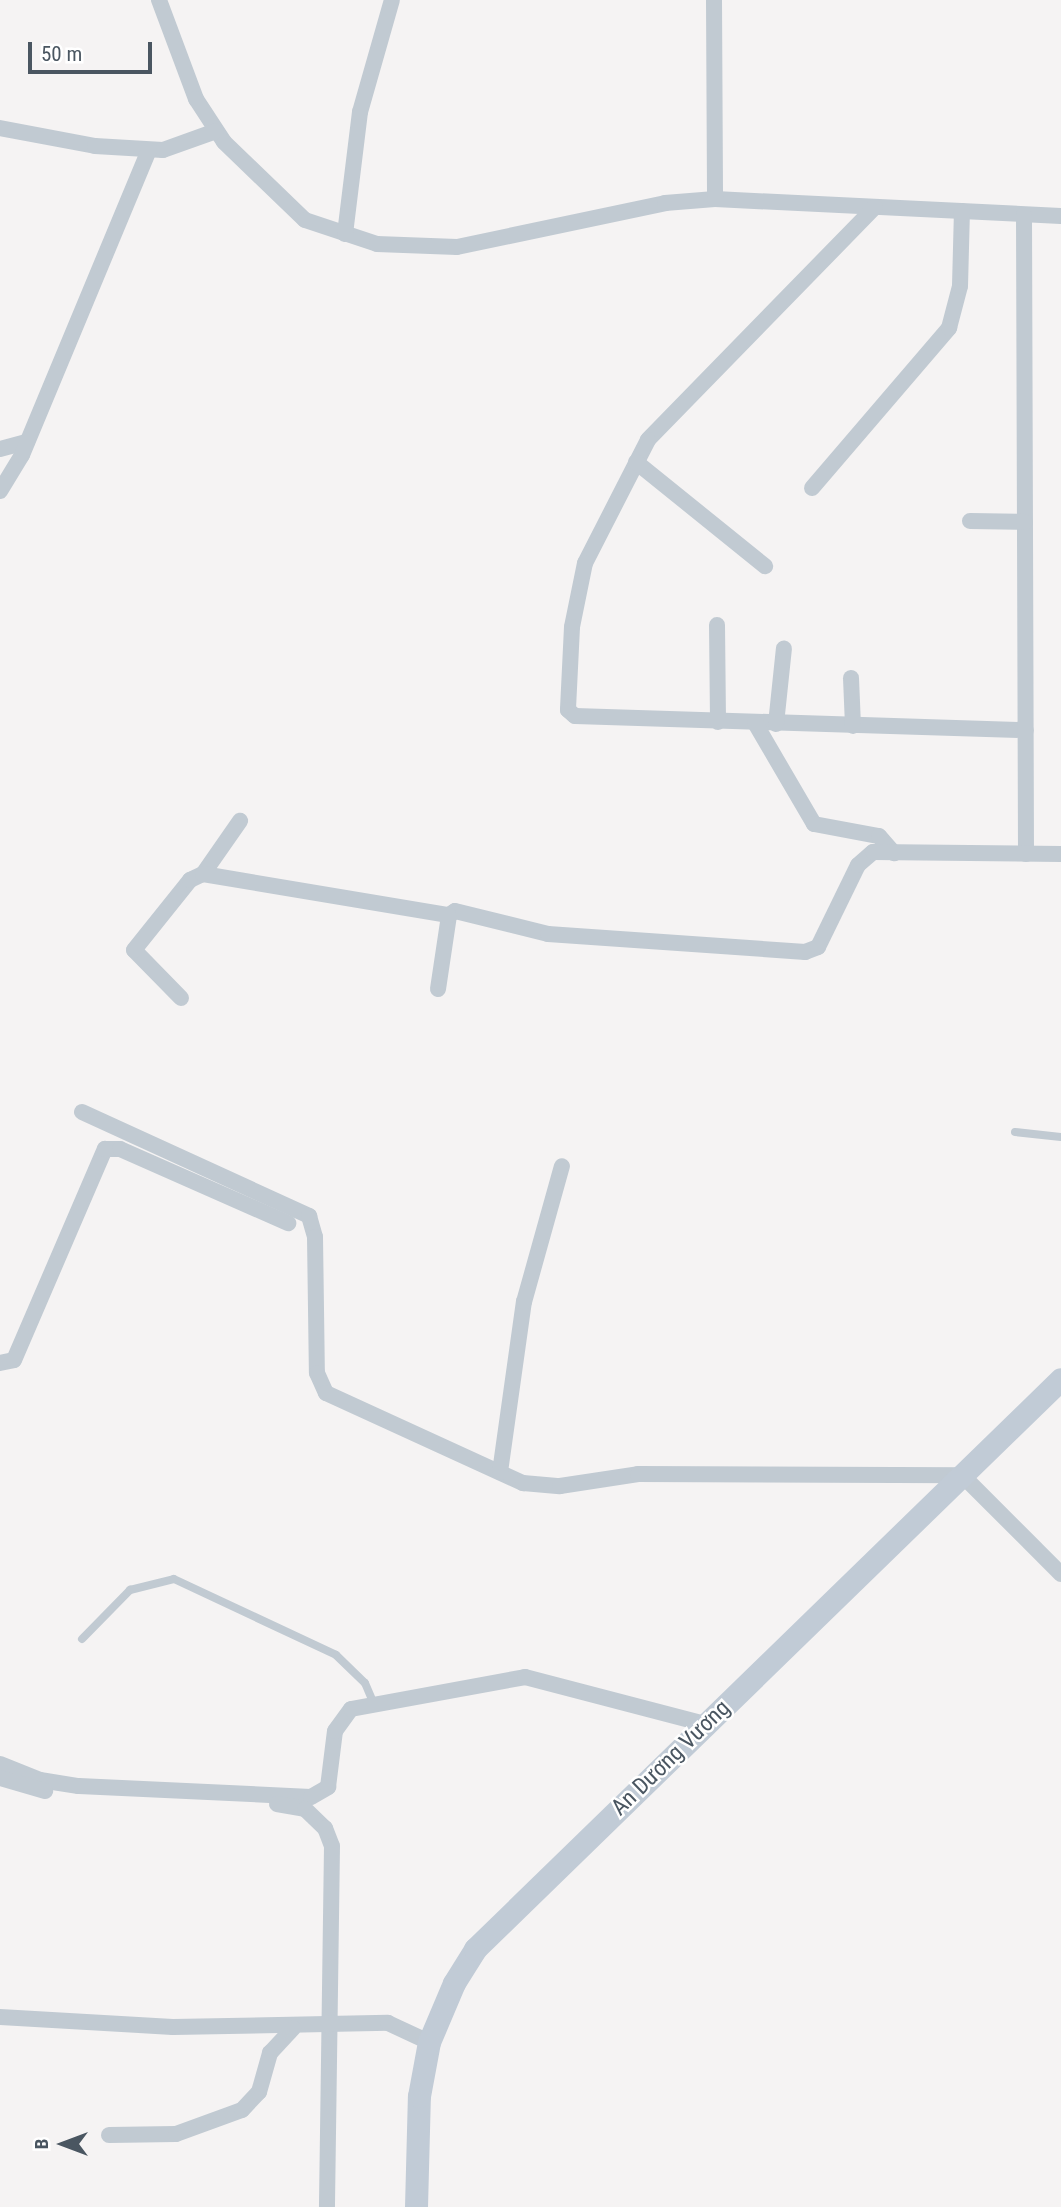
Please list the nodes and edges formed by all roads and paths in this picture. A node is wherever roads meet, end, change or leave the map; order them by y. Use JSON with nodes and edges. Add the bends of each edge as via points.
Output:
{"nodes":[{"id":1,"x":159,"y":0,"type":"edge"},
{"id":2,"x":392,"y":0,"type":"edge"},
{"id":3,"x":714,"y":0,"type":"edge"},
{"id":4,"x":0,"y":128,"type":"edge"},
{"id":5,"x":216,"y":131,"type":"junction"},
{"id":6,"x":149,"y":150,"type":"junction"},
{"id":7,"x":715,"y":199,"type":"junction"},
{"id":8,"x":875,"y":207,"type":"junction"},
{"id":9,"x":962,"y":211,"type":"junction"},
{"id":10,"x":1024,"y":215,"type":"junction"},
{"id":11,"x":1061,"y":216,"type":"edge"},
{"id":12,"x":345,"y":234,"type":"junction"},
{"id":13,"x":27,"y":442,"type":"junction"},
{"id":14,"x":0,"y":449,"type":"edge"},
{"id":15,"x":636,"y":462,"type":"junction"},
{"id":16,"x":812,"y":488,"type":"dead end"},
{"id":17,"x":0,"y":491,"type":"edge"},
{"id":18,"x":970,"y":521,"type":"dead end"},
{"id":19,"x":1025,"y":522,"type":"junction"},
{"id":20,"x":765,"y":566,"type":"dead end"},
{"id":21,"x":717,"y":625,"type":"dead end"},
{"id":22,"x":784,"y":648,"type":"dead end"},
{"id":23,"x":851,"y":678,"type":"dead end"},
{"id":24,"x":718,"y":722,"type":"junction"},
{"id":25,"x":755,"y":723,"type":"junction"},
{"id":26,"x":776,"y":724,"type":"junction"},
{"id":27,"x":853,"y":726,"type":"junction"},
{"id":28,"x":1026,"y":730,"type":"junction"},
{"id":29,"x":240,"y":821,"type":"dead end"},
{"id":30,"x":894,"y":853,"type":"junction"},
{"id":31,"x":1026,"y":854,"type":"junction"},
{"id":32,"x":1061,"y":854,"type":"edge"},
{"id":33,"x":203,"y":874,"type":"junction"},
{"id":34,"x":449,"y":915,"type":"junction"},
{"id":35,"x":438,"y":989,"type":"dead end"},
{"id":36,"x":181,"y":998,"type":"dead end"},
{"id":37,"x":82,"y":1112,"type":"dead end"},
{"id":38,"x":1015,"y":1132,"type":"dead end"},
{"id":39,"x":1061,"y":1137,"type":"edge"},
{"id":40,"x":562,"y":1166,"type":"dead end"},
{"id":41,"x":288,"y":1223,"type":"dead end"},
{"id":42,"x":0,"y":1363,"type":"edge"},
{"id":43,"x":1061,"y":1379,"type":"edge"},
{"id":44,"x":499,"y":1472,"type":"junction"},
{"id":45,"x":962,"y":1475,"type":"junction"},
{"id":46,"x":1061,"y":1574,"type":"edge"},
{"id":47,"x":82,"y":1639,"type":"dead end"},
{"id":48,"x":374,"y":1704,"type":"junction"},
{"id":49,"x":706,"y":1724,"type":"junction"},
{"id":50,"x":0,"y":1764,"type":"edge"},
{"id":51,"x":0,"y":1778,"type":"edge"},
{"id":52,"x":0,"y":2017,"type":"edge"},
{"id":53,"x":330,"y":2027,"type":"junction"},
{"id":54,"x":293,"y":2028,"type":"junction"},
{"id":55,"x":429,"y":2042,"type":"junction"},
{"id":56,"x":109,"y":2135,"type":"dead end"},
{"id":57,"x":327,"y":2207,"type":"edge"},
{"id":58,"x":416,"y":2207,"type":"edge"}],
"edges":[{"from":1,"to":5,"type":"street","via":[[196,99]]},
{"from":2,"to":12,"type":"street","via":[[360,112]]},
{"from":3,"to":7,"type":"street"},
{"from":4,"to":6,"type":"street"},
{"from":5,"to":6,"type":"street","via":[[163,150]]},
{"from":5,"to":12,"type":"street","via":[[274,196],[306,220]]},
{"from":6,"to":13,"type":"street"},
{"from":7,"to":8,"type":"street"},
{"from":7,"to":12,"type":"street","via":[[665,203],[457,247],[411,250]]},
{"from":8,"to":9,"type":"street"},
{"from":8,"to":15,"type":"street","via":[[725,366],[670,414]]},
{"from":9,"to":10,"type":"street"},
{"from":9,"to":16,"type":"street","via":[[960,286],[949,328]]},
{"from":10,"to":11,"type":"street"},
{"from":10,"to":19,"type":"street"},
{"from":13,"to":14,"type":"street"},
{"from":13,"to":17,"type":"street"},
{"from":15,"to":20,"type":"street"},
{"from":15,"to":24,"type":"street","via":[[585,563],[572,627],[568,710],[575,716]]},
{"from":18,"to":19,"type":"street"},
{"from":19,"to":28,"type":"street"},
{"from":21,"to":24,"type":"street"},
{"from":22,"to":26,"type":"street"},
{"from":23,"to":27,"type":"street"},
{"from":24,"to":25,"type":"street"},
{"from":25,"to":26,"type":"street"},
{"from":25,"to":30,"type":"street","via":[[814,824],[879,836]]},
{"from":26,"to":27,"type":"street"},
{"from":27,"to":28,"type":"street"},
{"from":28,"to":31,"type":"street"},
{"from":29,"to":33,"type":"street"},
{"from":30,"to":31,"type":"street"},
{"from":30,"to":34,"type":"street","via":[[864,856],[813,951],[548,934],[463,911]]},
{"from":31,"to":32,"type":"street"},
{"from":33,"to":34,"type":"street"},
{"from":33,"to":36,"type":"street","via":[[190,880],[134,950]]},
{"from":34,"to":35,"type":"street"},
{"from":37,"to":44,"type":"street","via":[[302,1209],[315,1237],[320,1387]]},
{"from":38,"to":39,"type":"lane"},
{"from":40,"to":44,"type":"street","via":[[522,1314]]},
{"from":41,"to":42,"type":"street","via":[[120,1149],[105,1149],[14,1360]]},
{"from":43,"to":45,"type":"street","name":"An Dương Vương"},
{"from":44,"to":45,"type":"street","via":[[544,1486],[638,1474]]},
{"from":45,"to":46,"type":"street"},
{"from":45,"to":49,"type":"street","name":"An Dương Vương"},
{"from":47,"to":48,"type":"lane","via":[[130,1590],[174,1579],[336,1655],[365,1683]]},
{"from":48,"to":49,"type":"street","via":[[508,1678],[544,1678]]},
{"from":48,"to":50,"type":"street","via":[[351,1709],[339,1719],[328,1787],[311,1797],[79,1786],[40,1780]]},
{"from":49,"to":55,"type":"street","name":"An Dương Vương","via":[[475,1949],[454,1983]]},
{"from":51,"to":53,"type":"street","via":[[69,1795],[305,1809],[325,1828],[332,1846]]},
{"from":52,"to":54,"type":"street"},
{"from":53,"to":54,"type":"street"},
{"from":53,"to":55,"type":"street","via":[[388,2023]]},
{"from":53,"to":57,"type":"street"},
{"from":54,"to":56,"type":"street","via":[[270,2053],[259,2092],[242,2110],[176,2134]]},
{"from":55,"to":58,"type":"street","name":"An Dương Vương","via":[[419,2096]]}]}
